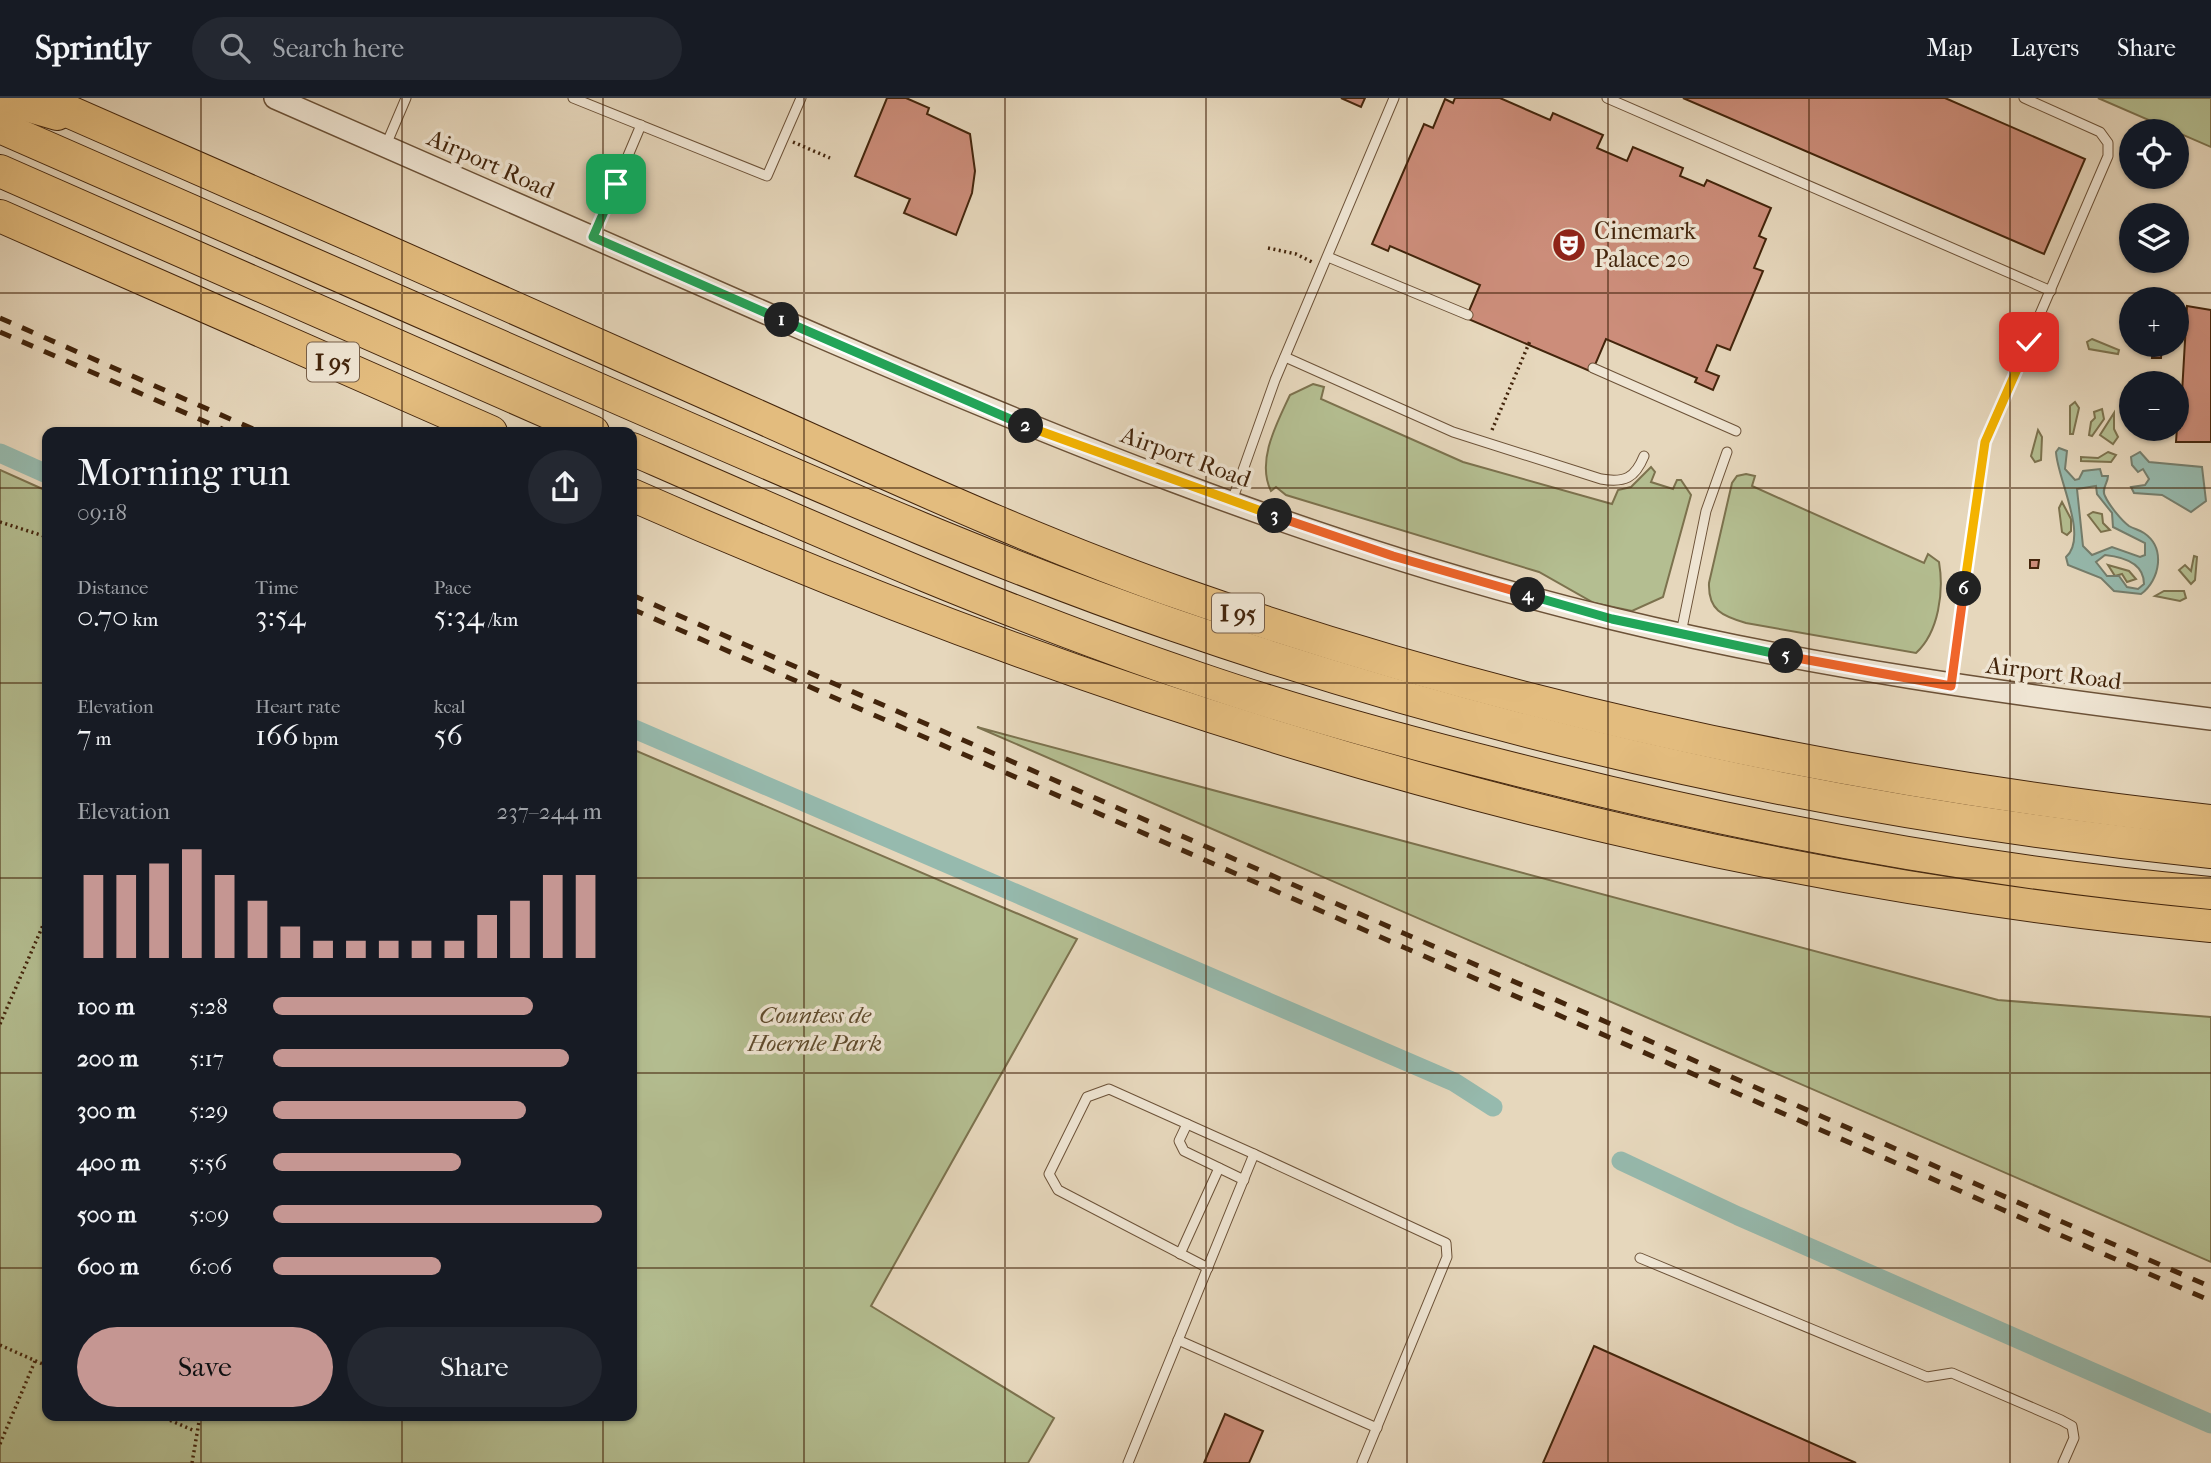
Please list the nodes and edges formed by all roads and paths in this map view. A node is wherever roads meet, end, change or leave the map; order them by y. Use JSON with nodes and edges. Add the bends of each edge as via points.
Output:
{"nodes":[{"id":1,"x":2,"y":98,"type":"edge"},
{"id":2,"x":38,"y":98,"type":"edge"},
{"id":3,"x":275,"y":98,"type":"edge"},
{"id":4,"x":406,"y":98,"type":"edge"},
{"id":5,"x":573,"y":98,"type":"edge"},
{"id":6,"x":801,"y":98,"type":"edge"},
{"id":7,"x":1394,"y":98,"type":"edge"},
{"id":8,"x":1607,"y":98,"type":"edge"},
{"id":9,"x":2024,"y":98,"type":"edge"},
{"id":10,"x":641,"y":125,"type":"junction"},
{"id":11,"x":0,"y":127,"type":"edge"},
{"id":12,"x":105,"y":127,"type":"junction"},
{"id":13,"x":783,"y":138,"type":"junction"},
{"id":14,"x":385,"y":146,"type":"junction"},
{"id":15,"x":830,"y":158,"type":"dead end"},
{"id":16,"x":0,"y":171,"type":"edge"},
{"id":17,"x":0,"y":216,"type":"edge"},
{"id":18,"x":593,"y":237,"type":"junction"},
{"id":19,"x":1268,"y":248,"type":"dead end"},
{"id":20,"x":1328,"y":257,"type":"junction"},
{"id":21,"x":1323,"y":268,"type":"junction"},
{"id":22,"x":2051,"y":290,"type":"junction"},
{"id":23,"x":1468,"y":315,"type":"dead end"},
{"id":24,"x":1530,"y":341,"type":"dead end"},
{"id":25,"x":1285,"y":358,"type":"junction"},
{"id":26,"x":1593,"y":368,"type":"dead end"},
{"id":27,"x":480,"y":427,"type":"edge"},
{"id":28,"x":582,"y":427,"type":"edge"},
{"id":29,"x":1736,"y":431,"type":"dead end"},
{"id":30,"x":1485,"y":445,"type":"junction"},
{"id":31,"x":637,"y":451,"type":"edge"},
{"id":32,"x":1727,"y":452,"type":"dead end"},
{"id":33,"x":1644,"y":456,"type":"dead end"},
{"id":34,"x":637,"y":497,"type":"edge"},
{"id":35,"x":1232,"y":501,"type":"junction"},
{"id":36,"x":0,"y":522,"type":"edge"},
{"id":37,"x":42,"y":535,"type":"edge"},
{"id":38,"x":1681,"y":634,"type":"junction"},
{"id":39,"x":1951,"y":686,"type":"junction"},
{"id":40,"x":2211,"y":719,"type":"edge"},
{"id":41,"x":2211,"y":821,"type":"edge"},
{"id":42,"x":2211,"y":852,"type":"edge"},
{"id":43,"x":2211,"y":893,"type":"edge"},
{"id":44,"x":42,"y":927,"type":"edge"},
{"id":45,"x":2211,"y":928,"type":"edge"},
{"id":46,"x":0,"y":1024,"type":"edge"},
{"id":47,"x":1187,"y":1124,"type":"junction"},
{"id":48,"x":1255,"y":1154,"type":"junction"},
{"id":49,"x":1219,"y":1168,"type":"junction"},
{"id":50,"x":1244,"y":1180,"type":"junction"},
{"id":51,"x":1180,"y":1254,"type":"junction"},
{"id":52,"x":1640,"y":1258,"type":"dead end"},
{"id":53,"x":1208,"y":1268,"type":"junction"},
{"id":54,"x":1178,"y":1340,"type":"junction"},
{"id":55,"x":0,"y":1345,"type":"edge"},
{"id":56,"x":35,"y":1361,"type":"junction"},
{"id":57,"x":42,"y":1364,"type":"edge"},
{"id":58,"x":172,"y":1421,"type":"edge"},
{"id":59,"x":198,"y":1421,"type":"edge"},
{"id":60,"x":1377,"y":1428,"type":"junction"},
{"id":61,"x":195,"y":1431,"type":"junction"},
{"id":62,"x":0,"y":1444,"type":"edge"},
{"id":63,"x":192,"y":1463,"type":"edge"},
{"id":64,"x":1128,"y":1463,"type":"edge"},
{"id":65,"x":1362,"y":1463,"type":"edge"},
{"id":66,"x":2063,"y":1463,"type":"edge"}],
"edges":[{"from":1,"to":12,"type":"highway"},
{"from":2,"to":12,"type":"highway","number":"I 95"},
{"from":3,"to":14,"type":"street","name":"Airport Road"},
{"from":4,"to":14,"type":"lane"},
{"from":5,"to":10,"type":"lane"},
{"from":6,"to":13,"type":"lane"},
{"from":7,"to":20,"type":"lane"},
{"from":8,"to":22,"type":"lane"},
{"from":9,"to":22,"type":"lane","via":[[2100,132],[2109,150]]},
{"from":10,"to":13,"type":"lane","via":[[767,176]]},
{"from":10,"to":18,"type":"lane"},
{"from":11,"to":42,"type":"highway","via":[[922,530],[1241,648],[1482,719],[1732,779],[1925,815]]},
{"from":12,"to":41,"type":"highway","number":"I 95","via":[[998,524],[1241,614],[1491,688],[1747,749],[2004,794]]},
{"from":13,"to":15,"type":"path"},
{"from":14,"to":18,"type":"street","name":"Airport Road"},
{"from":16,"to":28,"type":"highway"},
{"from":17,"to":27,"type":"highway","number":"I 95"},
{"from":18,"to":35,"type":"street","name":"Airport Road","via":[[1041,432]]},
{"from":19,"to":21,"type":"path","via":[[1296,254]]},
{"from":20,"to":21,"type":"lane"},
{"from":20,"to":23,"type":"lane"},
{"from":21,"to":25,"type":"lane"},
{"from":22,"to":39,"type":"lane","via":[[1985,442]]},
{"from":24,"to":30,"type":"path"},
{"from":25,"to":30,"type":"lane"},
{"from":25,"to":35,"type":"lane"},
{"from":26,"to":29,"type":"lane"},
{"from":30,"to":33,"type":"lane","via":[[1614,481],[1634,475]]},
{"from":31,"to":43,"type":"highway","via":[[864,551],[1045,623],[1201,680],[1440,750],[1591,789],[1822,839]]},
{"from":32,"to":38,"type":"lane","via":[[1706,510]]},
{"from":34,"to":45,"type":"highway","via":[[998,644],[1324,750],[1467,790],[1747,856],[1927,890]]},
{"from":35,"to":38,"type":"street","name":"Airport Road","via":[[1393,556],[1612,619]]},
{"from":36,"to":37,"type":"path"},
{"from":38,"to":39,"type":"street","name":"Airport Road"},
{"from":39,"to":40,"type":"street","name":"Airport Road"},
{"from":44,"to":46,"type":"path"},
{"from":47,"to":48,"type":"lane"},
{"from":47,"to":49,"type":"lane","via":[[1179,1141],[1184,1151]]},
{"from":47,"to":51,"type":"lane","via":[[1109,1089],[1087,1097],[1049,1174],[1058,1190]]},
{"from":48,"to":50,"type":"lane"},
{"from":48,"to":60,"type":"lane","via":[[1446,1243],[1447,1257]]},
{"from":49,"to":50,"type":"lane"},
{"from":49,"to":51,"type":"lane"},
{"from":50,"to":53,"type":"lane"},
{"from":51,"to":53,"type":"lane"},
{"from":52,"to":66,"type":"lane","via":[[1927,1377],[1952,1373],[2061,1420],[2072,1426],[2074,1438]]},
{"from":53,"to":54,"type":"lane"},
{"from":54,"to":60,"type":"lane"},
{"from":54,"to":64,"type":"lane"},
{"from":55,"to":56,"type":"path"},
{"from":56,"to":57,"type":"path"},
{"from":56,"to":62,"type":"path"},
{"from":58,"to":61,"type":"path"},
{"from":59,"to":61,"type":"path"},
{"from":60,"to":65,"type":"lane"},
{"from":61,"to":63,"type":"path"}]}
